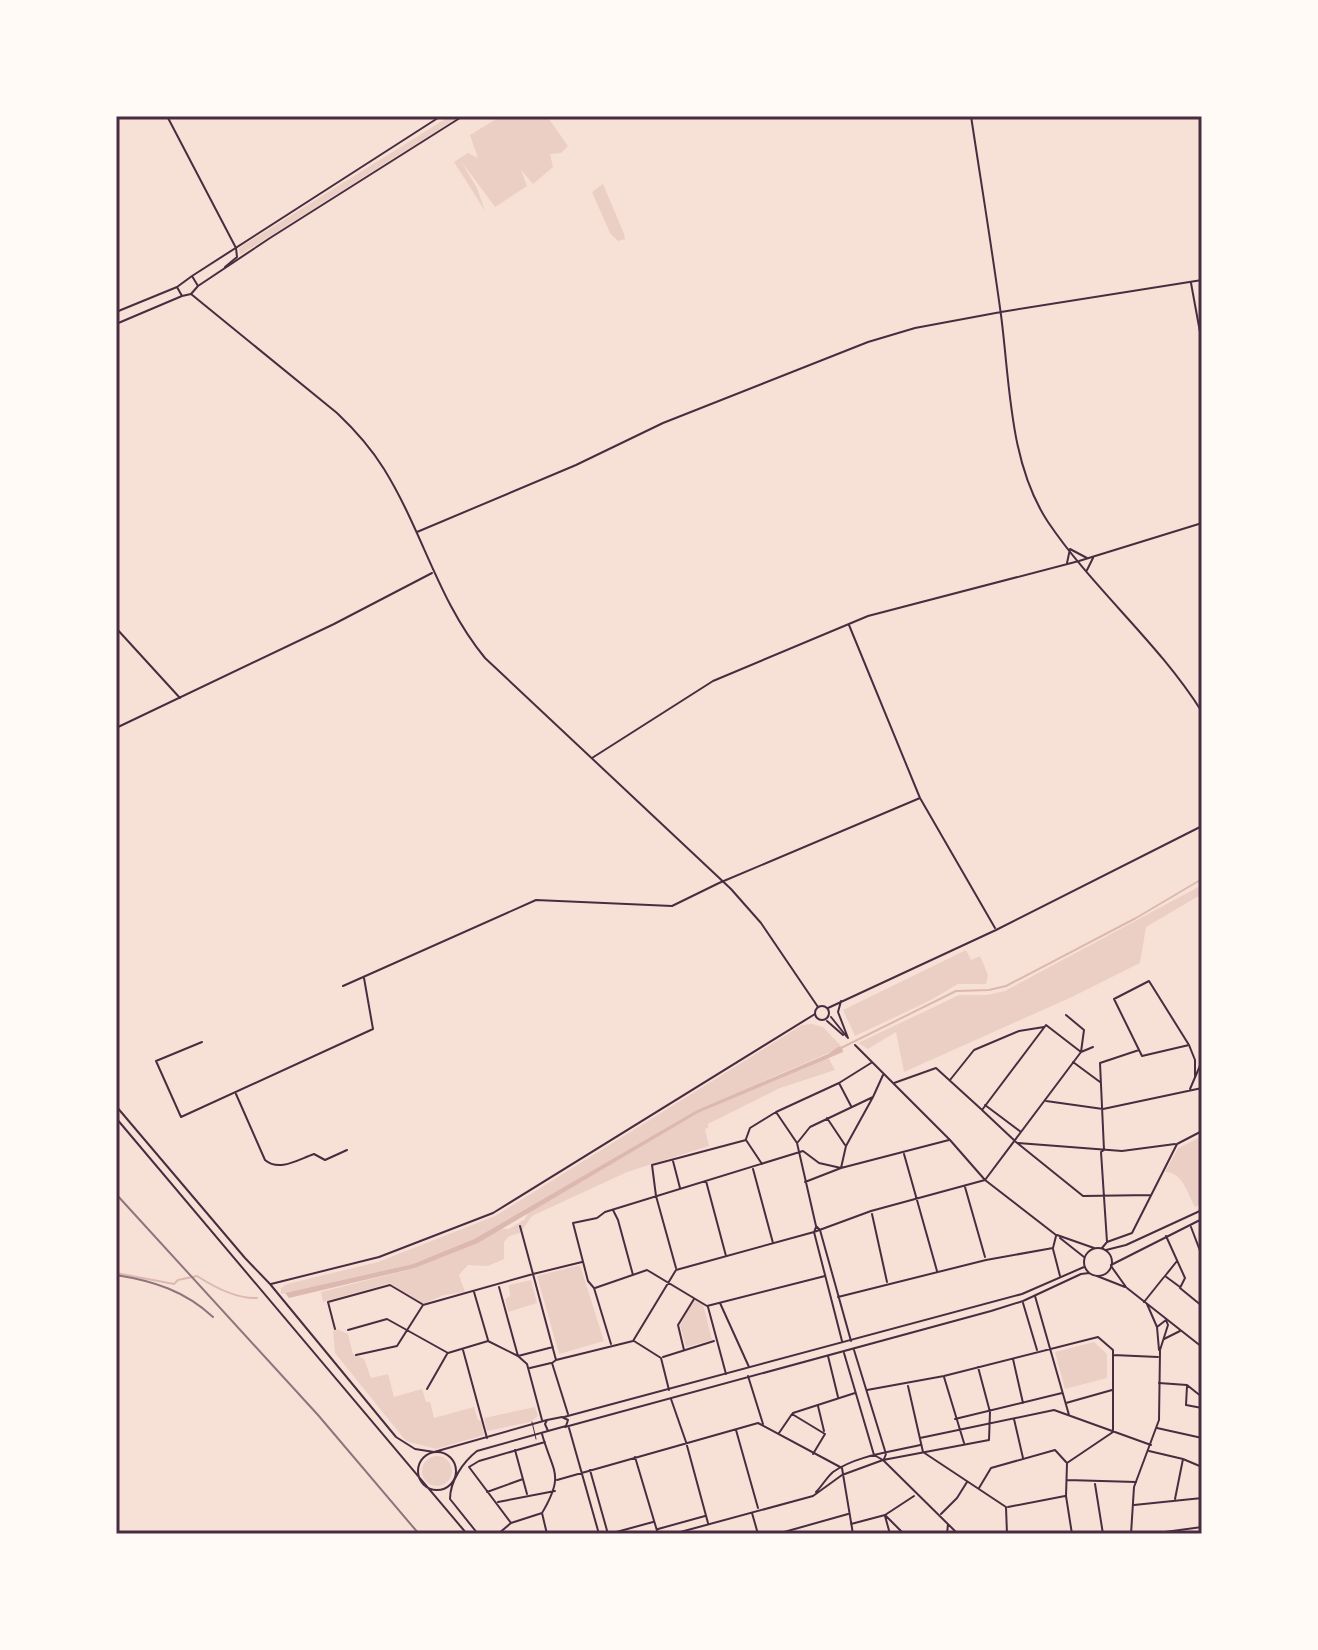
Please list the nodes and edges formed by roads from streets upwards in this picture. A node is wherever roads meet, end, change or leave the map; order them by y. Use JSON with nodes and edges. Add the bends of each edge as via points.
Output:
{"nodes":[{"id":1,"x":167,"y":116,"type":"edge"},
{"id":2,"x":441,"y":116,"type":"edge"},
{"id":3,"x":463,"y":116,"type":"edge"},
{"id":4,"x":971,"y":116,"type":"edge"},
{"id":5,"x":236,"y":248,"type":"junction"},
{"id":6,"x":225,"y":267,"type":"junction"},
{"id":7,"x":192,"y":276,"type":"junction"},
{"id":8,"x":1202,"y":280,"type":"edge"},
{"id":9,"x":1191,"y":281,"type":"junction"},
{"id":10,"x":198,"y":286,"type":"junction"},
{"id":11,"x":177,"y":287,"type":"junction"},
{"id":12,"x":191,"y":294,"type":"junction"},
{"id":13,"x":182,"y":296,"type":"junction"},
{"id":14,"x":116,"y":312,"type":"edge"},
{"id":15,"x":1001,"y":312,"type":"junction"},
{"id":16,"x":116,"y":324,"type":"edge"},
{"id":17,"x":1202,"y":343,"type":"edge"},
{"id":18,"x":1202,"y":523,"type":"edge"},
{"id":19,"x":416,"y":532,"type":"junction"},
{"id":20,"x":1070,"y":549,"type":"junction"},
{"id":21,"x":1093,"y":557,"type":"junction"},
{"id":22,"x":1088,"y":559,"type":"junction"},
{"id":23,"x":1079,"y":561,"type":"junction"},
{"id":24,"x":1067,"y":565,"type":"junction"},
{"id":25,"x":1087,"y":571,"type":"junction"},
{"id":26,"x":432,"y":573,"type":"junction"},
{"id":27,"x":849,"y":623,"type":"junction"},
{"id":28,"x":116,"y":628,"type":"edge"},
{"id":29,"x":180,"y":698,"type":"junction"},
{"id":30,"x":1202,"y":712,"type":"edge"},
{"id":31,"x":116,"y":728,"type":"edge"},
{"id":32,"x":591,"y":759,"type":"junction"},
{"id":33,"x":920,"y":798,"type":"junction"},
{"id":34,"x":1202,"y":826,"type":"edge"},
{"id":35,"x":723,"y":881,"type":"junction"},
{"id":36,"x":996,"y":930,"type":"junction"},
{"id":37,"x":364,"y":977,"type":"junction"},
{"id":38,"x":343,"y":986,"type":"dead end"},
{"id":39,"x":841,"y":1001,"type":"junction"},
{"id":40,"x":818,"y":1007,"type":"junction"},
{"id":41,"x":828,"y":1008,"type":"junction"},
{"id":42,"x":815,"y":1014,"type":"junction"},
{"id":43,"x":1066,"y":1015,"type":"dead end"},
{"id":44,"x":829,"y":1016,"type":"junction"},
{"id":45,"x":825,"y":1019,"type":"junction"},
{"id":46,"x":1045,"y":1027,"type":"junction"},
{"id":47,"x":848,"y":1038,"type":"junction"},
{"id":48,"x":202,"y":1042,"type":"dead end"},
{"id":49,"x":1189,"y":1045,"type":"junction"},
{"id":50,"x":1093,"y":1047,"type":"dead end"},
{"id":51,"x":1139,"y":1050,"type":"junction"},
{"id":52,"x":1081,"y":1052,"type":"junction"},
{"id":53,"x":1202,"y":1061,"type":"edge"},
{"id":54,"x":872,"y":1062,"type":"junction"},
{"id":55,"x":1073,"y":1062,"type":"junction"},
{"id":56,"x":884,"y":1074,"type":"junction"},
{"id":57,"x":1195,"y":1077,"type":"junction"},
{"id":58,"x":950,"y":1080,"type":"junction"},
{"id":59,"x":1101,"y":1082,"type":"junction"},
{"id":60,"x":839,"y":1083,"type":"junction"},
{"id":61,"x":893,"y":1084,"type":"junction"},
{"id":62,"x":1202,"y":1088,"type":"edge"},
{"id":63,"x":1190,"y":1090,"type":"junction"},
{"id":64,"x":235,"y":1092,"type":"junction"},
{"id":65,"x":873,"y":1097,"type":"junction"},
{"id":66,"x":1044,"y":1101,"type":"junction"},
{"id":67,"x":985,"y":1105,"type":"junction"},
{"id":68,"x":116,"y":1106,"type":"edge"},
{"id":69,"x":852,"y":1107,"type":"junction"},
{"id":70,"x":1103,"y":1109,"type":"junction"},
{"id":71,"x":982,"y":1110,"type":"junction"},
{"id":72,"x":776,"y":1112,"type":"junction"},
{"id":73,"x":116,"y":1118,"type":"edge"},
{"id":74,"x":827,"y":1118,"type":"junction"},
{"id":75,"x":1202,"y":1131,"type":"edge"},
{"id":76,"x":1022,"y":1132,"type":"junction"},
{"id":77,"x":746,"y":1140,"type":"junction"},
{"id":78,"x":950,"y":1140,"type":"junction"},
{"id":79,"x":1016,"y":1142,"type":"junction"},
{"id":80,"x":797,"y":1143,"type":"junction"},
{"id":81,"x":1177,"y":1144,"type":"junction"},
{"id":82,"x":846,"y":1146,"type":"junction"},
{"id":83,"x":347,"y":1150,"type":"dead end"},
{"id":84,"x":1104,"y":1150,"type":"junction"},
{"id":85,"x":798,"y":1152,"type":"junction"},
{"id":86,"x":904,"y":1153,"type":"junction"},
{"id":87,"x":672,"y":1160,"type":"junction"},
{"id":88,"x":762,"y":1164,"type":"junction"},
{"id":89,"x":752,"y":1167,"type":"junction"},
{"id":90,"x":841,"y":1168,"type":"junction"},
{"id":91,"x":706,"y":1180,"type":"junction"},
{"id":92,"x":985,"y":1180,"type":"junction"},
{"id":93,"x":804,"y":1182,"type":"junction"},
{"id":94,"x":965,"y":1185,"type":"junction"},
{"id":95,"x":680,"y":1188,"type":"junction"},
{"id":96,"x":1102,"y":1195,"type":"junction"},
{"id":97,"x":1151,"y":1195,"type":"junction"},
{"id":98,"x":656,"y":1196,"type":"junction"},
{"id":99,"x":915,"y":1199,"type":"junction"},
{"id":100,"x":612,"y":1209,"type":"junction"},
{"id":101,"x":1202,"y":1210,"type":"edge"},
{"id":102,"x":871,"y":1211,"type":"junction"},
{"id":103,"x":1196,"y":1213,"type":"junction"},
{"id":104,"x":1186,"y":1217,"type":"junction"},
{"id":105,"x":1201,"y":1220,"type":"edge"},
{"id":106,"x":1190,"y":1225,"type":"junction"},
{"id":107,"x":520,"y":1226,"type":"dead end"},
{"id":108,"x":816,"y":1226,"type":"junction"},
{"id":109,"x":820,"y":1230,"type":"junction"},
{"id":110,"x":814,"y":1232,"type":"junction"},
{"id":111,"x":1056,"y":1235,"type":"junction"},
{"id":112,"x":1166,"y":1236,"type":"junction"},
{"id":113,"x":1107,"y":1242,"type":"junction"},
{"id":114,"x":773,"y":1243,"type":"junction"},
{"id":115,"x":1053,"y":1248,"type":"junction"},
{"id":116,"x":1094,"y":1248,"type":"junction"},
{"id":117,"x":1104,"y":1249,"type":"junction"},
{"id":118,"x":726,"y":1256,"type":"junction"},
{"id":119,"x":1202,"y":1256,"type":"edge"},
{"id":120,"x":1084,"y":1257,"type":"junction"},
{"id":121,"x":986,"y":1260,"type":"junction"},
{"id":122,"x":1177,"y":1260,"type":"junction"},
{"id":123,"x":583,"y":1262,"type":"junction"},
{"id":124,"x":1111,"y":1265,"type":"junction"},
{"id":125,"x":1084,"y":1267,"type":"junction"},
{"id":126,"x":676,"y":1270,"type":"junction"},
{"id":127,"x":937,"y":1272,"type":"junction"},
{"id":128,"x":1089,"y":1273,"type":"junction"},
{"id":129,"x":533,"y":1274,"type":"junction"},
{"id":130,"x":633,"y":1275,"type":"junction"},
{"id":131,"x":825,"y":1276,"type":"junction"},
{"id":132,"x":1060,"y":1276,"type":"junction"},
{"id":133,"x":1097,"y":1276,"type":"junction"},
{"id":134,"x":1165,"y":1276,"type":"junction"},
{"id":135,"x":266,"y":1280,"type":"junction"},
{"id":136,"x":668,"y":1283,"type":"junction"},
{"id":137,"x":887,"y":1283,"type":"junction"},
{"id":138,"x":270,"y":1284,"type":"junction"},
{"id":139,"x":499,"y":1285,"type":"junction"},
{"id":140,"x":258,"y":1286,"type":"junction"},
{"id":141,"x":594,"y":1288,"type":"junction"},
{"id":142,"x":1127,"y":1288,"type":"junction"},
{"id":143,"x":1180,"y":1288,"type":"junction"},
{"id":144,"x":274,"y":1289,"type":"junction"},
{"id":145,"x":473,"y":1291,"type":"junction"},
{"id":146,"x":265,"y":1295,"type":"junction"},
{"id":147,"x":1035,"y":1296,"type":"junction"},
{"id":148,"x":695,"y":1297,"type":"junction"},
{"id":149,"x":838,"y":1297,"type":"junction"},
{"id":150,"x":1023,"y":1301,"type":"junction"},
{"id":151,"x":720,"y":1302,"type":"junction"},
{"id":152,"x":1145,"y":1303,"type":"junction"},
{"id":153,"x":423,"y":1305,"type":"junction"},
{"id":154,"x":707,"y":1306,"type":"junction"},
{"id":155,"x":1202,"y":1306,"type":"edge"},
{"id":156,"x":1166,"y":1320,"type":"junction"},
{"id":157,"x":1157,"y":1327,"type":"junction"},
{"id":158,"x":335,"y":1329,"type":"dead end"},
{"id":159,"x":348,"y":1330,"type":"dead end"},
{"id":160,"x":408,"y":1331,"type":"junction"},
{"id":161,"x":1181,"y":1331,"type":"junction"},
{"id":162,"x":1163,"y":1340,"type":"junction"},
{"id":163,"x":488,"y":1341,"type":"junction"},
{"id":164,"x":633,"y":1341,"type":"junction"},
{"id":165,"x":716,"y":1341,"type":"junction"},
{"id":166,"x":851,"y":1341,"type":"junction"},
{"id":167,"x":842,"y":1343,"type":"junction"},
{"id":168,"x":611,"y":1345,"type":"junction"},
{"id":169,"x":553,"y":1347,"type":"junction"},
{"id":170,"x":1202,"y":1347,"type":"edge"},
{"id":171,"x":1052,"y":1348,"type":"junction"},
{"id":172,"x":462,"y":1349,"type":"junction"},
{"id":173,"x":854,"y":1349,"type":"junction"},
{"id":174,"x":684,"y":1350,"type":"junction"},
{"id":175,"x":1160,"y":1351,"type":"junction"},
{"id":176,"x":844,"y":1352,"type":"junction"},
{"id":177,"x":1037,"y":1352,"type":"junction"},
{"id":178,"x":448,"y":1353,"type":"junction"},
{"id":179,"x":356,"y":1355,"type":"dead end"},
{"id":180,"x":827,"y":1355,"type":"junction"},
{"id":181,"x":1113,"y":1355,"type":"junction"},
{"id":182,"x":518,"y":1356,"type":"junction"},
{"id":183,"x":1159,"y":1357,"type":"junction"},
{"id":184,"x":661,"y":1358,"type":"junction"},
{"id":185,"x":1013,"y":1358,"type":"junction"},
{"id":186,"x":554,"y":1361,"type":"junction"},
{"id":187,"x":978,"y":1367,"type":"junction"},
{"id":188,"x":749,"y":1368,"type":"junction"},
{"id":189,"x":528,"y":1369,"type":"junction"},
{"id":190,"x":726,"y":1374,"type":"junction"},
{"id":191,"x":748,"y":1376,"type":"junction"},
{"id":192,"x":944,"y":1376,"type":"junction"},
{"id":193,"x":1159,"y":1383,"type":"junction"},
{"id":194,"x":907,"y":1384,"type":"junction"},
{"id":195,"x":1187,"y":1385,"type":"junction"},
{"id":196,"x":427,"y":1389,"type":"dead end"},
{"id":197,"x":669,"y":1390,"type":"junction"},
{"id":198,"x":867,"y":1390,"type":"junction"},
{"id":199,"x":1113,"y":1390,"type":"junction"},
{"id":200,"x":855,"y":1393,"type":"junction"},
{"id":201,"x":1063,"y":1393,"type":"junction"},
{"id":202,"x":1202,"y":1397,"type":"edge"},
{"id":203,"x":671,"y":1398,"type":"junction"},
{"id":204,"x":838,"y":1398,"type":"junction"},
{"id":205,"x":1023,"y":1403,"type":"junction"},
{"id":206,"x":1066,"y":1403,"type":"junction"},
{"id":207,"x":818,"y":1405,"type":"junction"},
{"id":208,"x":1202,"y":1408,"type":"edge"},
{"id":209,"x":990,"y":1412,"type":"junction"},
{"id":210,"x":792,"y":1414,"type":"junction"},
{"id":211,"x":566,"y":1416,"type":"junction"},
{"id":212,"x":1069,"y":1416,"type":"junction"},
{"id":213,"x":955,"y":1419,"type":"junction"},
{"id":214,"x":1014,"y":1419,"type":"junction"},
{"id":215,"x":545,"y":1421,"type":"junction"},
{"id":216,"x":532,"y":1424,"type":"junction"},
{"id":217,"x":990,"y":1424,"type":"junction"},
{"id":218,"x":764,"y":1426,"type":"junction"},
{"id":219,"x":567,"y":1427,"type":"junction"},
{"id":220,"x":1157,"y":1428,"type":"junction"},
{"id":221,"x":735,"y":1429,"type":"junction"},
{"id":222,"x":958,"y":1429,"type":"junction"},
{"id":223,"x":548,"y":1431,"type":"junction"},
{"id":224,"x":542,"y":1432,"type":"junction"},
{"id":225,"x":1113,"y":1432,"type":"junction"},
{"id":226,"x":778,"y":1434,"type":"junction"},
{"id":227,"x":825,"y":1434,"type":"junction"},
{"id":228,"x":535,"y":1437,"type":"junction"},
{"id":229,"x":487,"y":1438,"type":"junction"},
{"id":230,"x":920,"y":1438,"type":"junction"},
{"id":231,"x":1202,"y":1438,"type":"edge"},
{"id":232,"x":545,"y":1442,"type":"junction"},
{"id":233,"x":686,"y":1442,"type":"junction"},
{"id":234,"x":964,"y":1443,"type":"junction"},
{"id":235,"x":921,"y":1444,"type":"junction"},
{"id":236,"x":1151,"y":1445,"type":"junction"},
{"id":237,"x":515,"y":1450,"type":"junction"},
{"id":238,"x":1149,"y":1451,"type":"junction"},
{"id":239,"x":434,"y":1452,"type":"junction"},
{"id":240,"x":923,"y":1452,"type":"junction"},
{"id":241,"x":813,"y":1454,"type":"junction"},
{"id":242,"x":886,"y":1454,"type":"junction"},
{"id":243,"x":874,"y":1455,"type":"junction"},
{"id":244,"x":635,"y":1456,"type":"junction"},
{"id":245,"x":1023,"y":1459,"type":"junction"},
{"id":246,"x":1183,"y":1459,"type":"junction"},
{"id":247,"x":883,"y":1460,"type":"junction"},
{"id":248,"x":1067,"y":1463,"type":"junction"},
{"id":249,"x":1202,"y":1467,"type":"edge"},
{"id":250,"x":842,"y":1468,"type":"junction"},
{"id":251,"x":590,"y":1470,"type":"junction"},
{"id":252,"x":583,"y":1473,"type":"junction"},
{"id":253,"x":842,"y":1475,"type":"junction"},
{"id":254,"x":523,"y":1479,"type":"junction"},
{"id":255,"x":557,"y":1480,"type":"junction"},
{"id":256,"x":1066,"y":1480,"type":"junction"},
{"id":257,"x":967,"y":1481,"type":"junction"},
{"id":258,"x":452,"y":1482,"type":"junction"},
{"id":259,"x":1136,"y":1482,"type":"junction"},
{"id":260,"x":422,"y":1483,"type":"junction"},
{"id":261,"x":1095,"y":1483,"type":"junction"},
{"id":262,"x":978,"y":1488,"type":"junction"},
{"id":263,"x":555,"y":1491,"type":"junction"},
{"id":264,"x":486,"y":1492,"type":"junction"},
{"id":265,"x":916,"y":1495,"type":"junction"},
{"id":266,"x":527,"y":1496,"type":"junction"},
{"id":267,"x":813,"y":1496,"type":"junction"},
{"id":268,"x":1066,"y":1496,"type":"junction"},
{"id":269,"x":1202,"y":1498,"type":"edge"},
{"id":270,"x":1174,"y":1500,"type":"junction"},
{"id":271,"x":497,"y":1503,"type":"junction"},
{"id":272,"x":1133,"y":1505,"type":"junction"},
{"id":273,"x":1006,"y":1507,"type":"junction"},
{"id":274,"x":759,"y":1510,"type":"junction"},
{"id":275,"x":752,"y":1512,"type":"junction"},
{"id":276,"x":542,"y":1513,"type":"junction"},
{"id":277,"x":848,"y":1514,"type":"junction"},
{"id":278,"x":885,"y":1515,"type":"junction"},
{"id":279,"x":706,"y":1516,"type":"junction"},
{"id":280,"x":939,"y":1516,"type":"junction"},
{"id":281,"x":654,"y":1522,"type":"junction"},
{"id":282,"x":511,"y":1523,"type":"junction"},
{"id":283,"x":708,"y":1524,"type":"junction"},
{"id":284,"x":850,"y":1524,"type":"junction"},
{"id":285,"x":948,"y":1524,"type":"junction"},
{"id":286,"x":1202,"y":1527,"type":"edge"},
{"id":287,"x":657,"y":1532,"type":"edge"},
{"id":288,"x":679,"y":1533,"type":"edge"},
{"id":289,"x":1168,"y":1533,"type":"edge"},
{"id":290,"x":467,"y":1534,"type":"edge"},
{"id":291,"x":478,"y":1534,"type":"edge"},
{"id":292,"x":498,"y":1534,"type":"edge"},
{"id":293,"x":547,"y":1534,"type":"edge"},
{"id":294,"x":599,"y":1534,"type":"edge"},
{"id":295,"x":608,"y":1534,"type":"edge"},
{"id":296,"x":673,"y":1534,"type":"edge"},
{"id":297,"x":758,"y":1534,"type":"edge"},
{"id":298,"x":777,"y":1534,"type":"edge"},
{"id":299,"x":853,"y":1534,"type":"edge"},
{"id":300,"x":890,"y":1534,"type":"edge"},
{"id":301,"x":904,"y":1534,"type":"edge"},
{"id":302,"x":947,"y":1534,"type":"edge"},
{"id":303,"x":958,"y":1534,"type":"edge"},
{"id":304,"x":1007,"y":1534,"type":"edge"},
{"id":305,"x":1072,"y":1534,"type":"edge"},
{"id":306,"x":1103,"y":1534,"type":"edge"},
{"id":307,"x":1131,"y":1534,"type":"edge"},
{"id":308,"x":1150,"y":1534,"type":"edge"}],
"edges":[{"from":1,"to":5,"type":"street"},
{"from":2,"to":5,"type":"street"},
{"from":3,"to":6,"type":"street"},
{"from":4,"to":15,"type":"street"},
{"from":5,"to":6,"type":"street","via":[[237,257]]},
{"from":5,"to":7,"type":"street"},
{"from":6,"to":10,"type":"street"},
{"from":7,"to":10,"type":"street"},
{"from":7,"to":11,"type":"street"},
{"from":8,"to":9,"type":"street"},
{"from":9,"to":15,"type":"street"},
{"from":9,"to":17,"type":"street"},
{"from":10,"to":12,"type":"street"},
{"from":11,"to":13,"type":"street"},
{"from":11,"to":14,"type":"street"},
{"from":12,"to":13,"type":"street"},
{"from":12,"to":19,"type":"street","via":[[359,435]]},
{"from":13,"to":16,"type":"street"},
{"from":15,"to":19,"type":"street","via":[[868,342],[663,423]]},
{"from":15,"to":20,"type":"street","via":[[1020,451],[1043,513]]},
{"from":18,"to":21,"type":"street"},
{"from":19,"to":26,"type":"street"},
{"from":20,"to":22,"type":"street"},
{"from":20,"to":23,"type":"street"},
{"from":20,"to":24,"type":"street"},
{"from":21,"to":22,"type":"street"},
{"from":21,"to":25,"type":"street"},
{"from":22,"to":23,"type":"street"},
{"from":23,"to":24,"type":"street"},
{"from":23,"to":25,"type":"street"},
{"from":24,"to":27,"type":"street"},
{"from":25,"to":30,"type":"street","via":[[1173,668]]},
{"from":26,"to":29,"type":"street"},
{"from":26,"to":32,"type":"street","via":[[463,632],[485,658]]},
{"from":27,"to":32,"type":"street","via":[[713,681]]},
{"from":27,"to":33,"type":"street"},
{"from":28,"to":29,"type":"street"},
{"from":29,"to":31,"type":"street"},
{"from":32,"to":35,"type":"street"},
{"from":33,"to":35,"type":"street"},
{"from":33,"to":36,"type":"street"},
{"from":34,"to":36,"type":"street"},
{"from":35,"to":37,"type":"street","via":[[672,906],[536,900]]},
{"from":35,"to":40,"type":"street","via":[[761,923]]},
{"from":36,"to":39,"type":"street"},
{"from":37,"to":38,"type":"street"},
{"from":37,"to":64,"type":"street","via":[[373,1029]]},
{"from":39,"to":41,"type":"street"},
{"from":39,"to":47,"type":"street","via":[[838,1012]]},
{"from":40,"to":41,"type":"street"},
{"from":40,"to":42,"type":"street"},
{"from":41,"to":44,"type":"street"},
{"from":42,"to":45,"type":"street"},
{"from":42,"to":138,"type":"street","via":[[493,1213],[379,1257]]},
{"from":43,"to":52,"type":"street","via":[[1084,1030]]},
{"from":44,"to":45,"type":"street"},
{"from":44,"to":47,"type":"street"},
{"from":45,"to":47,"type":"street"},
{"from":46,"to":52,"type":"street"},
{"from":46,"to":58,"type":"street","via":[[1019,1031],[974,1050]]},
{"from":46,"to":67,"type":"street"},
{"from":47,"to":54,"type":"street"},
{"from":48,"to":64,"type":"street","via":[[156,1061],[181,1117]]},
{"from":49,"to":51,"type":"street","via":[[1142,1056]]},
{"from":49,"to":51,"type":"street","via":[[1149,981],[1114,999]]},
{"from":49,"to":57,"type":"street"},
{"from":50,"to":52,"type":"street"},
{"from":51,"to":59,"type":"street","via":[[1100,1063]]},
{"from":52,"to":55,"type":"street"},
{"from":53,"to":57,"type":"street"},
{"from":54,"to":56,"type":"street"},
{"from":54,"to":60,"type":"street"},
{"from":55,"to":59,"type":"street"},
{"from":55,"to":66,"type":"street"},
{"from":56,"to":61,"type":"street"},
{"from":56,"to":65,"type":"street"},
{"from":57,"to":63,"type":"street"},
{"from":58,"to":61,"type":"street","via":[[936,1068]]},
{"from":58,"to":71,"type":"street"},
{"from":59,"to":70,"type":"street"},
{"from":60,"to":69,"type":"street"},
{"from":60,"to":72,"type":"street"},
{"from":61,"to":78,"type":"street"},
{"from":62,"to":63,"type":"street"},
{"from":63,"to":70,"type":"street"},
{"from":64,"to":83,"type":"street","via":[[272,1165],[314,1154],[325,1160]]},
{"from":65,"to":69,"type":"street"},
{"from":65,"to":82,"type":"street"},
{"from":66,"to":70,"type":"street"},
{"from":66,"to":76,"type":"street"},
{"from":67,"to":71,"type":"street"},
{"from":67,"to":76,"type":"street"},
{"from":68,"to":135,"type":"street"},
{"from":69,"to":74,"type":"street"},
{"from":70,"to":84,"type":"street"},
{"from":71,"to":79,"type":"street"},
{"from":72,"to":77,"type":"street","via":[[750,1128]]},
{"from":72,"to":80,"type":"street"},
{"from":73,"to":140,"type":"street"},
{"from":74,"to":80,"type":"street"},
{"from":74,"to":82,"type":"street"},
{"from":75,"to":81,"type":"street"},
{"from":76,"to":79,"type":"street"},
{"from":77,"to":87,"type":"street"},
{"from":77,"to":88,"type":"street"},
{"from":78,"to":86,"type":"street"},
{"from":78,"to":92,"type":"street"},
{"from":79,"to":84,"type":"street"},
{"from":79,"to":92,"type":"street"},
{"from":79,"to":96,"type":"street","via":[[1083,1196]]},
{"from":80,"to":85,"type":"street"},
{"from":81,"to":84,"type":"street"},
{"from":81,"to":97,"type":"street"},
{"from":82,"to":90,"type":"street"},
{"from":84,"to":96,"type":"street"},
{"from":85,"to":88,"type":"street"},
{"from":85,"to":90,"type":"street"},
{"from":85,"to":93,"type":"street"},
{"from":86,"to":90,"type":"street"},
{"from":86,"to":99,"type":"street"},
{"from":87,"to":95,"type":"street"},
{"from":87,"to":98,"type":"street","via":[[652,1167]]},
{"from":88,"to":89,"type":"street"},
{"from":89,"to":91,"type":"street"},
{"from":89,"to":114,"type":"street"},
{"from":90,"to":93,"type":"street"},
{"from":91,"to":95,"type":"street"},
{"from":91,"to":118,"type":"street"},
{"from":92,"to":94,"type":"street"},
{"from":92,"to":111,"type":"street"},
{"from":93,"to":108,"type":"street"},
{"from":94,"to":99,"type":"street"},
{"from":94,"to":121,"type":"street"},
{"from":95,"to":98,"type":"street"},
{"from":96,"to":97,"type":"street"},
{"from":96,"to":113,"type":"street"},
{"from":97,"to":113,"type":"street","via":[[1132,1233]]},
{"from":98,"to":100,"type":"street"},
{"from":98,"to":126,"type":"street"},
{"from":99,"to":102,"type":"street"},
{"from":99,"to":127,"type":"street"},
{"from":100,"to":123,"type":"street","via":[[573,1223]]},
{"from":100,"to":130,"type":"street"},
{"from":101,"to":103,"type":"street"},
{"from":102,"to":109,"type":"street"},
{"from":102,"to":137,"type":"street"},
{"from":103,"to":104,"type":"street"},
{"from":103,"to":105,"type":"street"},
{"from":104,"to":106,"type":"street"},
{"from":104,"to":117,"type":"street","via":[[1126,1245]]},
{"from":105,"to":106,"type":"street"},
{"from":106,"to":112,"type":"street"},
{"from":106,"to":119,"type":"street"},
{"from":107,"to":129,"type":"street"},
{"from":108,"to":109,"type":"street"},
{"from":108,"to":110,"type":"street"},
{"from":109,"to":110,"type":"street"},
{"from":109,"to":149,"type":"street"},
{"from":110,"to":114,"type":"street"},
{"from":110,"to":131,"type":"street"},
{"from":111,"to":115,"type":"street"},
{"from":111,"to":116,"type":"street"},
{"from":111,"to":120,"type":"street"},
{"from":112,"to":122,"type":"street"},
{"from":112,"to":124,"type":"street"},
{"from":113,"to":117,"type":"street"},
{"from":114,"to":118,"type":"street"},
{"from":115,"to":121,"type":"street"},
{"from":115,"to":132,"type":"street"},
{"from":116,"to":117,"type":"street"},
{"from":116,"to":120,"type":"street"},
{"from":117,"to":124,"type":"street"},
{"from":118,"to":126,"type":"street"},
{"from":120,"to":125,"type":"street"},
{"from":121,"to":127,"type":"street"},
{"from":122,"to":134,"type":"street"},
{"from":122,"to":143,"type":"street","via":[[1185,1278]]},
{"from":123,"to":129,"type":"street"},
{"from":123,"to":141,"type":"street"},
{"from":124,"to":133,"type":"street"},
{"from":124,"to":142,"type":"street"},
{"from":125,"to":128,"type":"street"},
{"from":125,"to":132,"type":"street"},
{"from":126,"to":136,"type":"street"},
{"from":127,"to":137,"type":"street"},
{"from":128,"to":133,"type":"street"},
{"from":128,"to":147,"type":"street"},
{"from":129,"to":139,"type":"street"},
{"from":129,"to":169,"type":"street"},
{"from":130,"to":136,"type":"street","via":[[647,1270]]},
{"from":130,"to":141,"type":"street"},
{"from":131,"to":151,"type":"street"},
{"from":131,"to":167,"type":"street"},
{"from":132,"to":166,"type":"street","via":[[1022,1294]]},
{"from":133,"to":142,"type":"street"},
{"from":134,"to":143,"type":"street"},
{"from":134,"to":152,"type":"street"},
{"from":135,"to":138,"type":"street"},
{"from":135,"to":140,"type":"street"},
{"from":136,"to":148,"type":"street"},
{"from":136,"to":164,"type":"street"},
{"from":137,"to":149,"type":"street"},
{"from":138,"to":144,"type":"street"},
{"from":139,"to":145,"type":"street"},
{"from":139,"to":182,"type":"street"},
{"from":140,"to":146,"type":"street"},
{"from":141,"to":168,"type":"street"},
{"from":142,"to":152,"type":"street"},
{"from":143,"to":155,"type":"street"},
{"from":144,"to":146,"type":"street"},
{"from":144,"to":239,"type":"street","via":[[396,1437],[415,1449]]},
{"from":145,"to":153,"type":"street"},
{"from":145,"to":163,"type":"street"},
{"from":146,"to":260,"type":"street"},
{"from":147,"to":150,"type":"street"},
{"from":147,"to":171,"type":"street"},
{"from":148,"to":154,"type":"street"},
{"from":148,"to":174,"type":"street","via":[[678,1325]]},
{"from":149,"to":166,"type":"street"},
{"from":150,"to":173,"type":"street"},
{"from":150,"to":177,"type":"street"},
{"from":151,"to":154,"type":"street"},
{"from":151,"to":188,"type":"street"},
{"from":152,"to":156,"type":"street"},
{"from":152,"to":157,"type":"street"},
{"from":153,"to":158,"type":"street","via":[[390,1285],[328,1302]]},
{"from":153,"to":160,"type":"street"},
{"from":154,"to":165,"type":"street"},
{"from":156,"to":157,"type":"street"},
{"from":156,"to":161,"type":"street"},
{"from":156,"to":162,"type":"street"},
{"from":157,"to":175,"type":"street"},
{"from":159,"to":160,"type":"street","via":[[387,1319]]},
{"from":160,"to":178,"type":"street"},
{"from":160,"to":179,"type":"street","via":[[397,1346]]},
{"from":161,"to":162,"type":"street"},
{"from":161,"to":170,"type":"street"},
{"from":162,"to":175,"type":"street"},
{"from":163,"to":172,"type":"street"},
{"from":163,"to":182,"type":"street"},
{"from":164,"to":168,"type":"street"},
{"from":164,"to":184,"type":"street"},
{"from":165,"to":174,"type":"street"},
{"from":165,"to":190,"type":"street"},
{"from":166,"to":167,"type":"street"},
{"from":166,"to":173,"type":"street"},
{"from":167,"to":176,"type":"street"},
{"from":167,"to":188,"type":"street"},
{"from":168,"to":186,"type":"street"},
{"from":169,"to":182,"type":"street"},
{"from":169,"to":186,"type":"street"},
{"from":171,"to":177,"type":"street"},
{"from":171,"to":181,"type":"street","via":[[1098,1337]]},
{"from":171,"to":201,"type":"street"},
{"from":172,"to":178,"type":"street"},
{"from":172,"to":229,"type":"street"},
{"from":173,"to":176,"type":"street"},
{"from":173,"to":198,"type":"street"},
{"from":174,"to":184,"type":"street"},
{"from":175,"to":183,"type":"street"},
{"from":176,"to":180,"type":"street"},
{"from":176,"to":200,"type":"street"},
{"from":177,"to":185,"type":"street"},
{"from":178,"to":196,"type":"street"},
{"from":180,"to":191,"type":"street"},
{"from":180,"to":204,"type":"street"},
{"from":181,"to":183,"type":"street"},
{"from":181,"to":199,"type":"street"},
{"from":182,"to":189,"type":"street"},
{"from":183,"to":193,"type":"street"},
{"from":184,"to":197,"type":"street"},
{"from":185,"to":187,"type":"street"},
{"from":185,"to":205,"type":"street"},
{"from":186,"to":189,"type":"street"},
{"from":186,"to":211,"type":"street"},
{"from":187,"to":192,"type":"street"},
{"from":187,"to":209,"type":"street"},
{"from":188,"to":190,"type":"street"},
{"from":189,"to":215,"type":"street"},
{"from":190,"to":197,"type":"street"},
{"from":191,"to":203,"type":"street"},
{"from":191,"to":218,"type":"street"},
{"from":192,"to":194,"type":"street"},
{"from":192,"to":213,"type":"street"},
{"from":193,"to":195,"type":"street"},
{"from":193,"to":220,"type":"street"},
{"from":194,"to":198,"type":"street"},
{"from":194,"to":230,"type":"street"},
{"from":195,"to":202,"type":"street"},
{"from":195,"to":208,"type":"street","via":[[1186,1405]]},
{"from":197,"to":211,"type":"street"},
{"from":198,"to":242,"type":"street"},
{"from":199,"to":206,"type":"street"},
{"from":199,"to":225,"type":"street"},
{"from":200,"to":204,"type":"street"},
{"from":200,"to":243,"type":"street"},
{"from":201,"to":205,"type":"street"},
{"from":201,"to":206,"type":"street"},
{"from":203,"to":219,"type":"street"},
{"from":203,"to":233,"type":"street"},
{"from":204,"to":207,"type":"street"},
{"from":205,"to":209,"type":"street"},
{"from":206,"to":212,"type":"street"},
{"from":207,"to":210,"type":"street"},
{"from":207,"to":227,"type":"street"},
{"from":209,"to":213,"type":"street"},
{"from":209,"to":217,"type":"street"},
{"from":210,"to":226,"type":"street"},
{"from":210,"to":227,"type":"street"},
{"from":211,"to":215,"type":"street"},
{"from":211,"to":219,"type":"street"},
{"from":212,"to":214,"type":"street","via":[[1054,1410]]},
{"from":212,"to":225,"type":"street"},
{"from":213,"to":222,"type":"street"},
{"from":214,"to":217,"type":"street"},
{"from":214,"to":245,"type":"street"},
{"from":215,"to":216,"type":"street"},
{"from":215,"to":223,"type":"street"},
{"from":216,"to":228,"type":"street"},
{"from":216,"to":229,"type":"street"},
{"from":217,"to":222,"type":"street"},
{"from":217,"to":234,"type":"street","via":[[989,1440]]},
{"from":218,"to":221,"type":"street"},
{"from":218,"to":226,"type":"street"},
{"from":219,"to":223,"type":"street"},
{"from":219,"to":252,"type":"street"},
{"from":220,"to":231,"type":"street"},
{"from":220,"to":236,"type":"street"},
{"from":221,"to":233,"type":"street"},
{"from":221,"to":274,"type":"street"},
{"from":222,"to":230,"type":"street"},
{"from":222,"to":234,"type":"street"},
{"from":223,"to":224,"type":"street"},
{"from":224,"to":228,"type":"street"},
{"from":224,"to":232,"type":"street"},
{"from":225,"to":236,"type":"street"},
{"from":225,"to":248,"type":"street"},
{"from":226,"to":241,"type":"street"},
{"from":227,"to":241,"type":"street"},
{"from":228,"to":258,"type":"street","via":[[477,1451]]},
{"from":229,"to":239,"type":"street"},
{"from":230,"to":235,"type":"street"},
{"from":232,"to":237,"type":"street"},
{"from":232,"to":255,"type":"street"},
{"from":233,"to":244,"type":"street"},
{"from":233,"to":279,"type":"street"},
{"from":234,"to":240,"type":"street"},
{"from":235,"to":240,"type":"street"},
{"from":235,"to":242,"type":"street"},
{"from":236,"to":238,"type":"street"},
{"from":237,"to":254,"type":"street"},
{"from":237,"to":264,"type":"street","via":[[469,1467]]},
{"from":238,"to":246,"type":"street"},
{"from":238,"to":259,"type":"street"},
{"from":239,"to":258,"type":"street","via":[[452,1458]]},
{"from":239,"to":260,"type":"street","via":[[419,1464]]},
{"from":240,"to":247,"type":"street"},
{"from":240,"to":257,"type":"street"},
{"from":241,"to":250,"type":"street"},
{"from":242,"to":243,"type":"street"},
{"from":242,"to":247,"type":"street"},
{"from":243,"to":247,"type":"street"},
{"from":243,"to":250,"type":"street"},
{"from":244,"to":251,"type":"street"},
{"from":244,"to":281,"type":"street"},
{"from":245,"to":248,"type":"street","via":[[1055,1450]]},
{"from":245,"to":262,"type":"street","via":[[991,1468]]},
{"from":246,"to":249,"type":"street"},
{"from":246,"to":270,"type":"street"},
{"from":247,"to":253,"type":"street"},
{"from":247,"to":265,"type":"street"},
{"from":248,"to":256,"type":"street"},
{"from":250,"to":253,"type":"street"},
{"from":250,"to":267,"type":"street"},
{"from":251,"to":252,"type":"street"},
{"from":251,"to":295,"type":"street"},
{"from":252,"to":255,"type":"street"},
{"from":252,"to":294,"type":"street"},
{"from":253,"to":267,"type":"street"},
{"from":253,"to":277,"type":"street"},
{"from":254,"to":264,"type":"street"},
{"from":254,"to":266,"type":"street"},
{"from":255,"to":263,"type":"street"},
{"from":256,"to":261,"type":"street"},
{"from":256,"to":268,"type":"street"},
{"from":257,"to":262,"type":"street"},
{"from":257,"to":280,"type":"street"},
{"from":258,"to":260,"type":"street","via":[[437,1490]]},
{"from":258,"to":291,"type":"street","via":[[450,1499]]},
{"from":259,"to":261,"type":"street"},
{"from":259,"to":272,"type":"street"},
{"from":260,"to":290,"type":"street"},
{"from":261,"to":306,"type":"street"},
{"from":262,"to":273,"type":"street"},
{"from":263,"to":266,"type":"street"},
{"from":263,"to":276,"type":"street"},
{"from":264,"to":271,"type":"street"},
{"from":265,"to":278,"type":"street"},
{"from":265,"to":280,"type":"street"},
{"from":266,"to":271,"type":"street"},
{"from":267,"to":274,"type":"street"},
{"from":268,"to":273,"type":"street"},
{"from":268,"to":305,"type":"street"},
{"from":269,"to":270,"type":"street"},
{"from":270,"to":272,"type":"street"},
{"from":271,"to":282,"type":"street"},
{"from":272,"to":307,"type":"street"},
{"from":273,"to":304,"type":"street"},
{"from":274,"to":275,"type":"street"},
{"from":275,"to":283,"type":"street"},
{"from":275,"to":297,"type":"street"},
{"from":276,"to":282,"type":"street"},
{"from":276,"to":293,"type":"street"},
{"from":277,"to":284,"type":"street"},
{"from":277,"to":298,"type":"street"},
{"from":278,"to":284,"type":"street"},
{"from":278,"to":300,"type":"street"},
{"from":278,"to":301,"type":"street"},
{"from":279,"to":283,"type":"street"},
{"from":279,"to":287,"type":"street"},
{"from":280,"to":285,"type":"street"},
{"from":281,"to":287,"type":"street"},
{"from":281,"to":295,"type":"street"},
{"from":282,"to":292,"type":"street"},
{"from":283,"to":288,"type":"street"},
{"from":284,"to":299,"type":"street"},
{"from":285,"to":302,"type":"street"},
{"from":285,"to":303,"type":"street"},
{"from":286,"to":289,"type":"street"},
{"from":288,"to":296,"type":"street"},
{"from":289,"to":308,"type":"street"}]}
